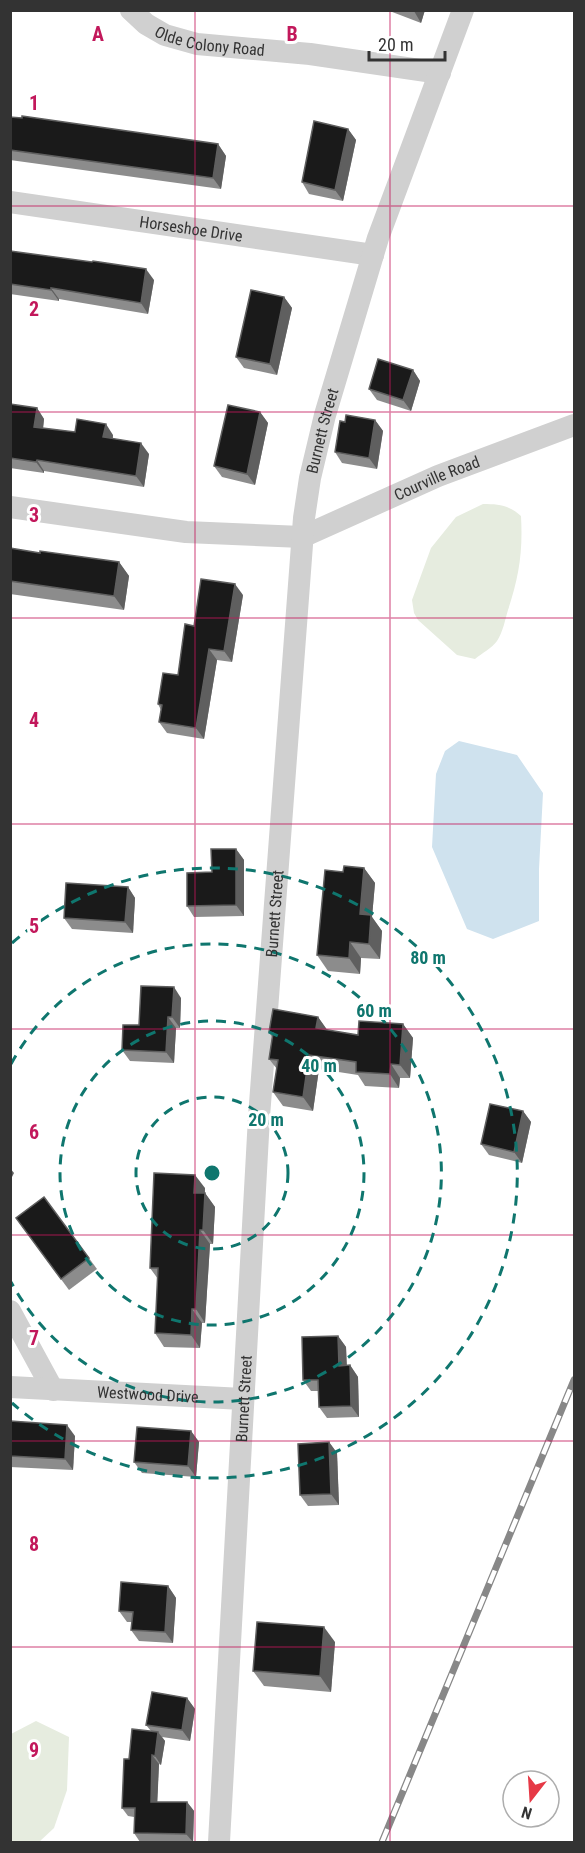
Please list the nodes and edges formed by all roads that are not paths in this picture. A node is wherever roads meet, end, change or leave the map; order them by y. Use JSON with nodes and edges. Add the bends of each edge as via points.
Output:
{"nodes":[{"id":1,"x":131,"y":10,"type":"edge"},
{"id":2,"x":463,"y":10,"type":"edge"},
{"id":3,"x":440,"y":73,"type":"junction"},
{"id":4,"x":10,"y":202,"type":"edge"},
{"id":5,"x":373,"y":255,"type":"junction"},
{"id":6,"x":574,"y":424,"type":"edge"},
{"id":7,"x":10,"y":507,"type":"edge"},
{"id":8,"x":302,"y":537,"type":"junction"},
{"id":9,"x":10,"y":1311,"type":"edge"},
{"id":10,"x":10,"y":1388,"type":"edge"},
{"id":11,"x":53,"y":1390,"type":"junction"},
{"id":12,"x":243,"y":1400,"type":"junction"},
{"id":13,"x":219,"y":1842,"type":"edge"}],
"edges":[{"from":1,"to":3,"type":"street","name":"Olde Colony Road","via":[[165,35],[197,44],[310,54]]},
{"from":2,"to":3,"type":"street","name":"Burnett Street"},
{"from":3,"to":5,"type":"street","name":"Burnett Street"},
{"from":4,"to":5,"type":"street","name":"Horseshoe Drive"},
{"from":5,"to":8,"type":"street","name":"Burnett Street","via":[[314,456]]},
{"from":6,"to":8,"type":"street","name":"Courville Road","via":[[438,476]]},
{"from":7,"to":8,"type":"street","via":[[186,532]]},
{"from":8,"to":12,"type":"street","name":"Burnett Street","via":[[259,1117]]},
{"from":9,"to":11,"type":"street"},
{"from":10,"to":11,"type":"street","name":"Westwood Drive"},
{"from":11,"to":12,"type":"street","name":"Westwood Drive"},
{"from":12,"to":13,"type":"street","name":"Burnett Street"}]}
